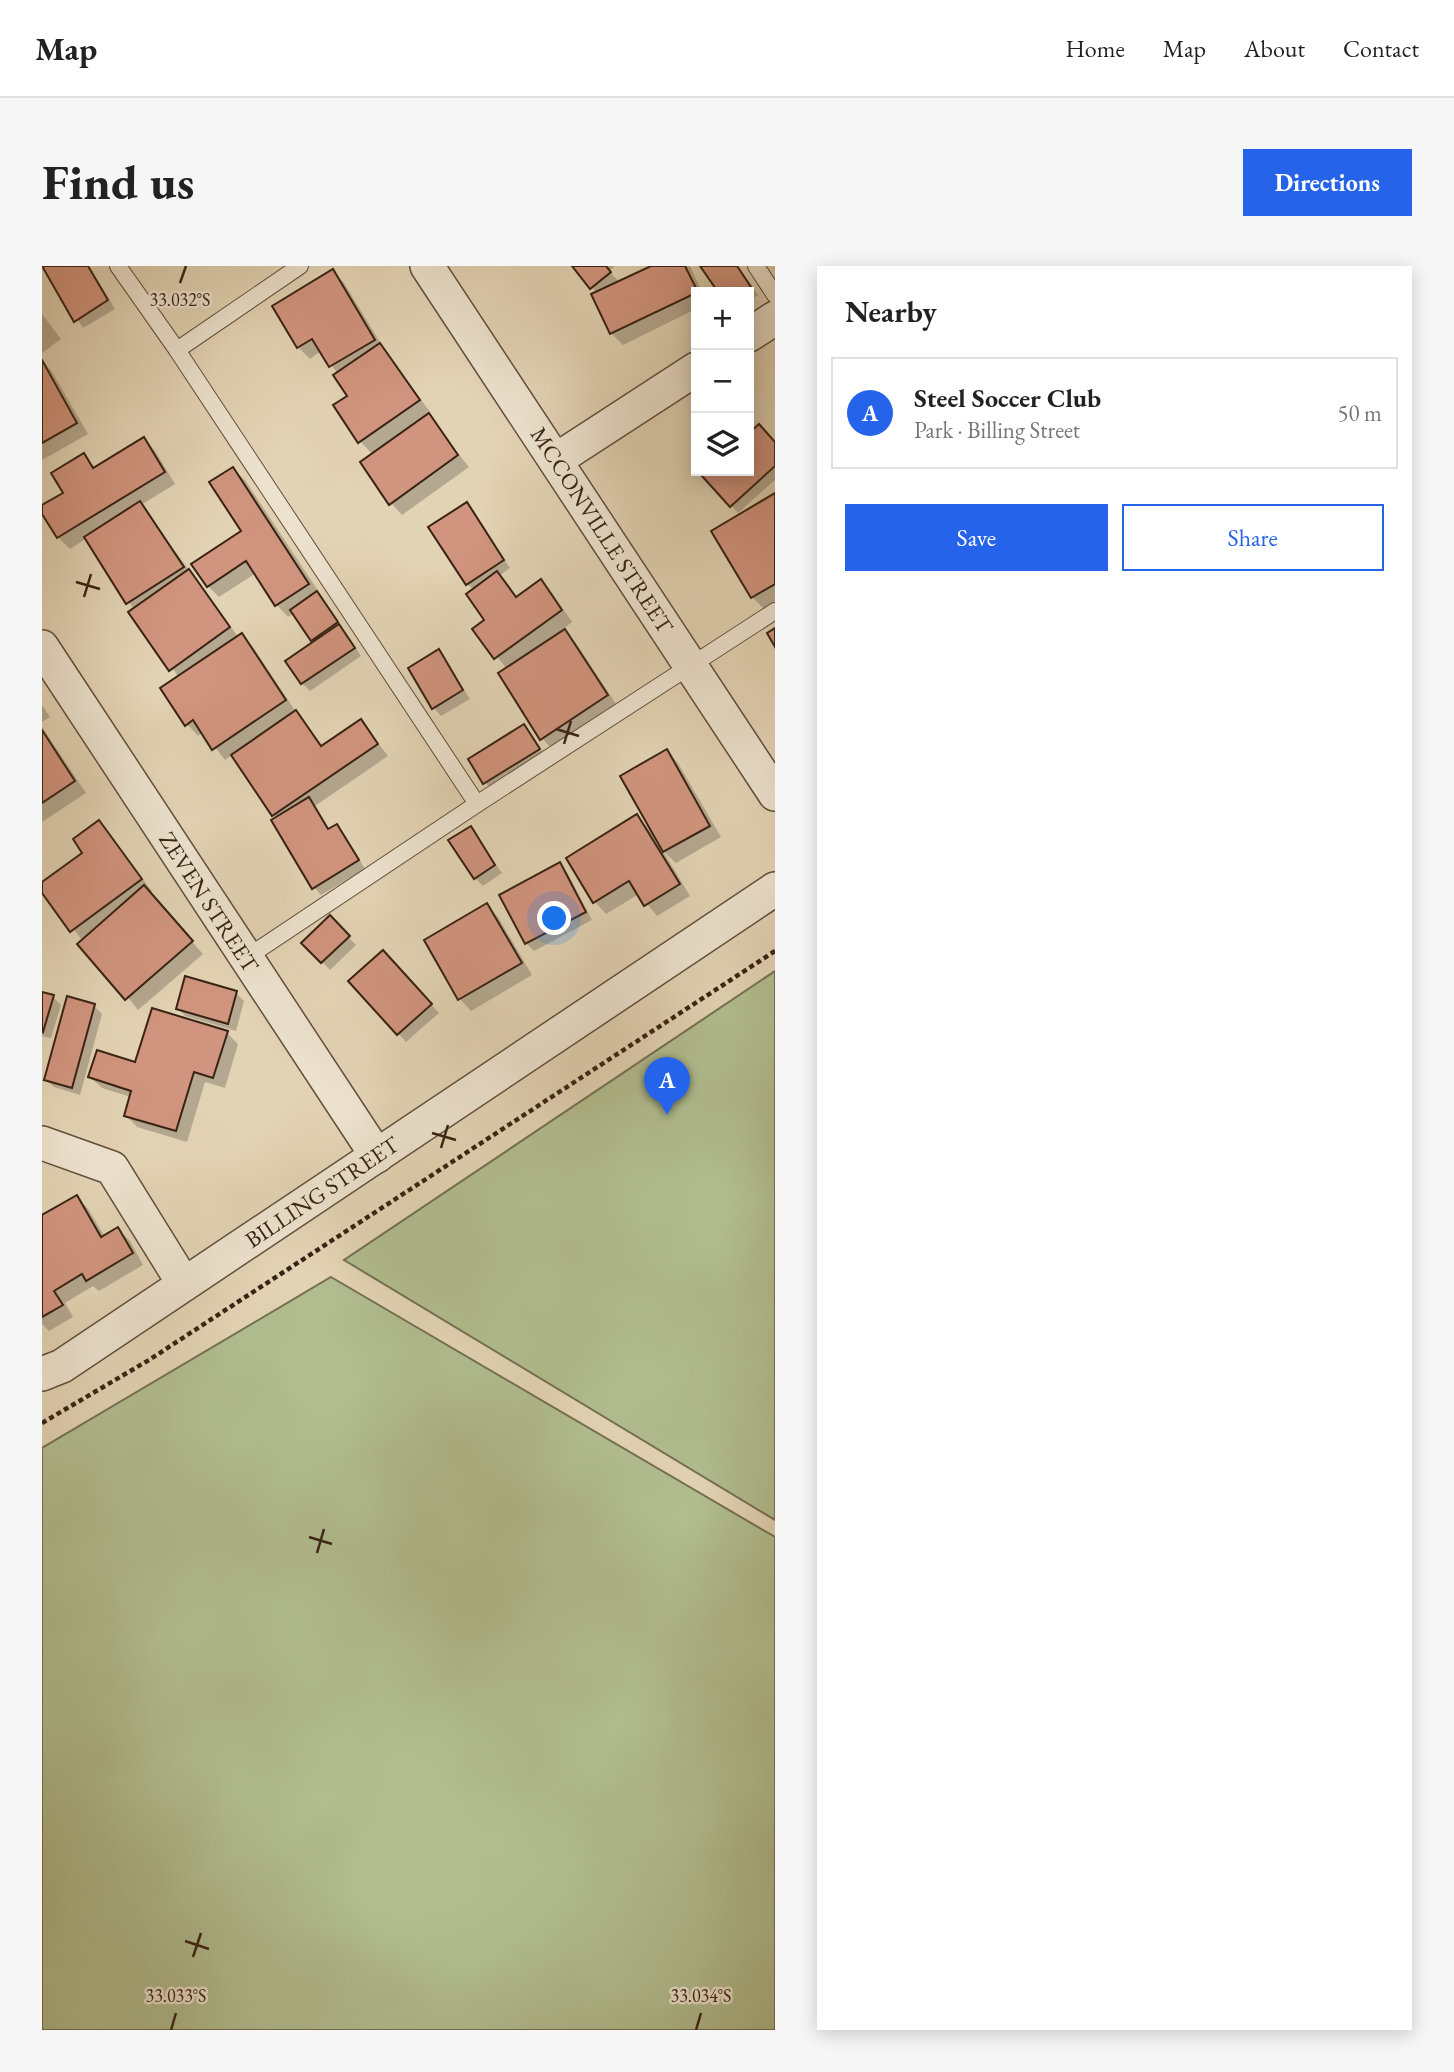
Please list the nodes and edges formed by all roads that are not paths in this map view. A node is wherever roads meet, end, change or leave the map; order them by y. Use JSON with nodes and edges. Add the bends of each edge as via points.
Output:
{"nodes":[{"id":1,"x":118,"y":266,"type":"edge"},
{"id":2,"x":300,"y":266,"type":"edge"},
{"id":3,"x":427,"y":266,"type":"edge"},
{"id":4,"x":757,"y":266,"type":"edge"},
{"id":5,"x":775,"y":295,"type":"edge"},
{"id":6,"x":775,"y":318,"type":"edge"},
{"id":7,"x":754,"y":332,"type":"edge"},
{"id":8,"x":177,"y":350,"type":"junction"},
{"id":9,"x":691,"y":372,"type":"edge"},
{"id":10,"x":556,"y":460,"type":"junction"},
{"id":11,"x":775,"y":611,"type":"edge"},
{"id":12,"x":42,"y":648,"type":"edge"},
{"id":13,"x":691,"y":666,"type":"junction"},
{"id":14,"x":775,"y":794,"type":"edge"},
{"id":15,"x":477,"y":804,"type":"junction"},
{"id":16,"x":775,"y":889,"type":"edge"},
{"id":17,"x":246,"y":958,"type":"junction"},
{"id":18,"x":42,"y":1143,"type":"edge"},
{"id":19,"x":377,"y":1156,"type":"junction"},
{"id":20,"x":184,"y":1284,"type":"junction"},
{"id":21,"x":42,"y":1374,"type":"edge"}],
"edges":[{"from":1,"to":8,"type":"lane"},
{"from":2,"to":8,"type":"lane"},
{"from":3,"to":10,"type":"street","name":"MCCONVILLE STREET"},
{"from":4,"to":5,"type":"lane"},
{"from":6,"to":7,"type":"street"},
{"from":8,"to":15,"type":"lane"},
{"from":9,"to":10,"type":"street"},
{"from":10,"to":13,"type":"street","name":"MCCONVILLE STREET"},
{"from":11,"to":13,"type":"lane"},
{"from":12,"to":17,"type":"street","name":"ZEVEN STREET"},
{"from":13,"to":14,"type":"street","name":"MCCONVILLE STREET"},
{"from":13,"to":15,"type":"lane"},
{"from":15,"to":17,"type":"lane"},
{"from":16,"to":19,"type":"street","name":"BILLING STREET"},
{"from":17,"to":19,"type":"street","name":"ZEVEN STREET"},
{"from":18,"to":20,"type":"street","via":[[112,1168]]},
{"from":19,"to":20,"type":"street","name":"BILLING STREET"},
{"from":20,"to":21,"type":"street","name":"BILLING STREET","via":[[62,1366]]}]}
